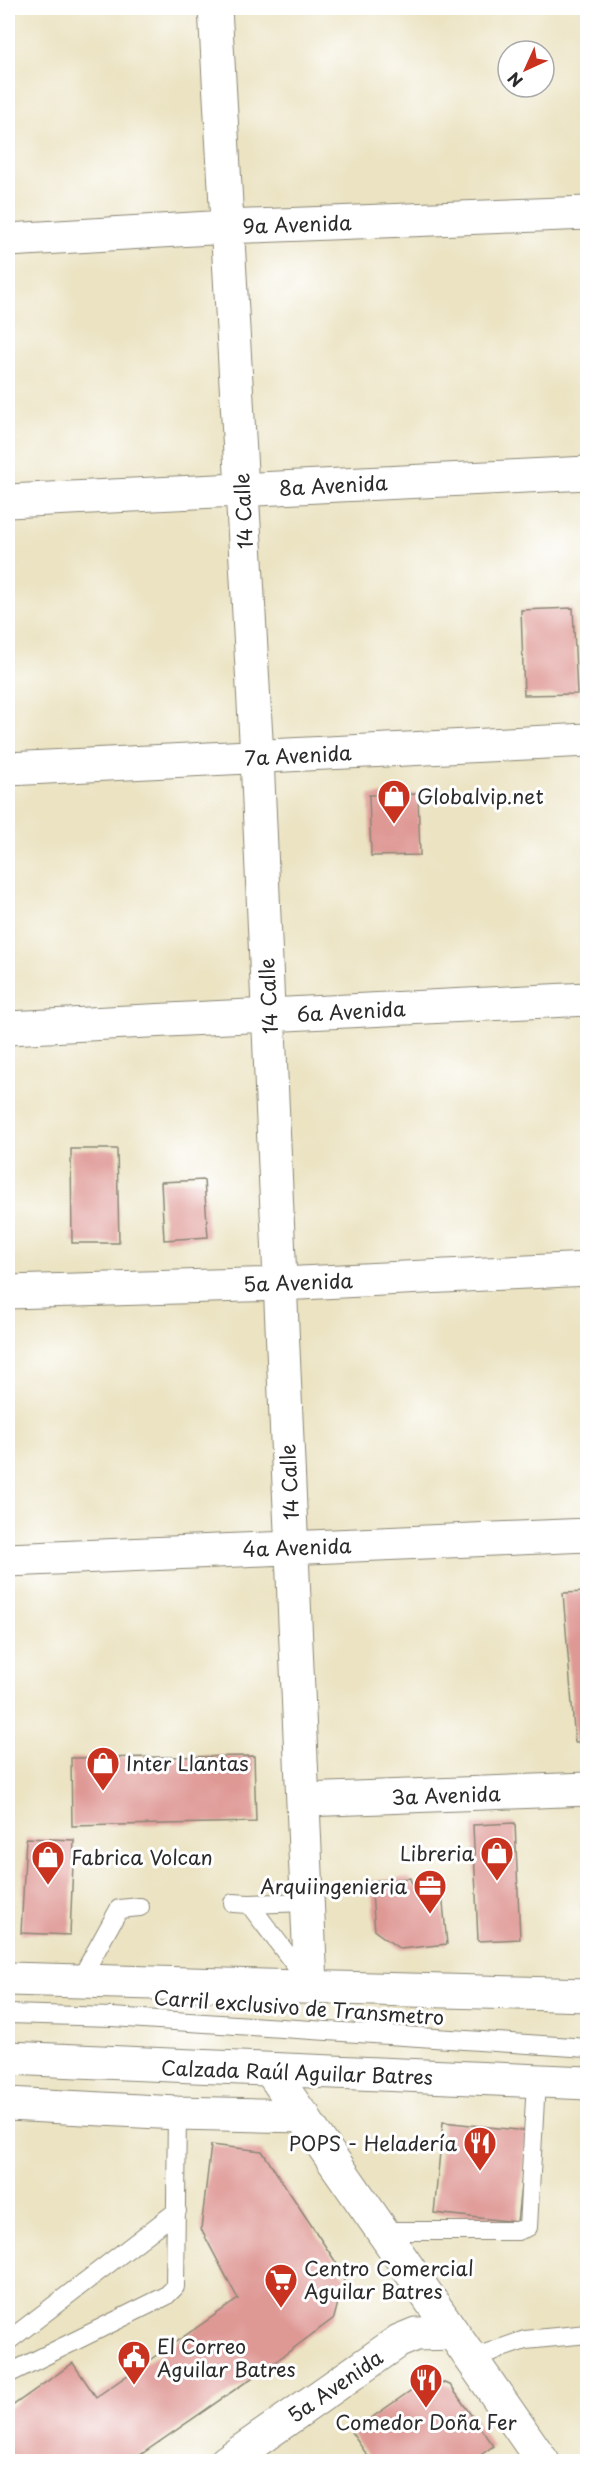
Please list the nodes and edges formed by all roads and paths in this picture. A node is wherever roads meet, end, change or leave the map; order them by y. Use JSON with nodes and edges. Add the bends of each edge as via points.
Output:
{"nodes":[{"id":1,"x":215,"y":8,"type":"edge"},
{"id":2,"x":588,"y":213,"type":"edge"},
{"id":3,"x":228,"y":227,"type":"junction"},
{"id":4,"x":8,"y":240,"type":"edge"},
{"id":5,"x":588,"y":473,"type":"edge"},
{"id":6,"x":242,"y":490,"type":"junction"},
{"id":7,"x":8,"y":501,"type":"edge"},
{"id":8,"x":588,"y":740,"type":"edge"},
{"id":9,"x":257,"y":757,"type":"junction"},
{"id":10,"x":8,"y":769,"type":"edge"},
{"id":11,"x":588,"y":999,"type":"edge"},
{"id":12,"x":269,"y":1016,"type":"junction"},
{"id":13,"x":8,"y":1028,"type":"edge"},
{"id":14,"x":588,"y":1269,"type":"edge"},
{"id":15,"x":280,"y":1284,"type":"junction"},
{"id":16,"x":8,"y":1292,"type":"edge"},
{"id":17,"x":588,"y":1535,"type":"edge"},
{"id":18,"x":292,"y":1547,"type":"junction"},
{"id":19,"x":8,"y":1560,"type":"edge"},
{"id":20,"x":588,"y":1789,"type":"edge"},
{"id":21,"x":304,"y":1800,"type":"junction"},
{"id":22,"x":307,"y":1902,"type":"junction"},
{"id":23,"x":140,"y":1907,"type":"dead end"},
{"id":24,"x":8,"y":1979,"type":"edge"},
{"id":25,"x":80,"y":1980,"type":"junction"},
{"id":26,"x":310,"y":1986,"type":"junction"},
{"id":27,"x":588,"y":1995,"type":"edge"},
{"id":28,"x":8,"y":2014,"type":"edge"},
{"id":29,"x":588,"y":2048,"type":"edge"},
{"id":30,"x":8,"y":2058,"type":"edge"},
{"id":31,"x":271,"y":2071,"type":"junction"},
{"id":32,"x":536,"y":2081,"type":"junction"},
{"id":33,"x":588,"y":2083,"type":"edge"},
{"id":34,"x":8,"y":2104,"type":"edge"},
{"id":35,"x":177,"y":2113,"type":"junction"},
{"id":36,"x":304,"y":2116,"type":"junction"},
{"id":37,"x":177,"y":2211,"type":"junction"},
{"id":38,"x":381,"y":2231,"type":"junction"},
{"id":39,"x":588,"y":2334,"type":"edge"},
{"id":40,"x":8,"y":2341,"type":"edge"},
{"id":41,"x":461,"y":2346,"type":"junction"},
{"id":42,"x":8,"y":2374,"type":"edge"},
{"id":43,"x":226,"y":2462,"type":"edge"},
{"id":44,"x":543,"y":2462,"type":"edge"}],
"edges":[{"from":1,"to":3,"type":"main road","name":"14 Calle"},
{"from":2,"to":3,"type":"main road","name":"9a Avenida"},
{"from":3,"to":4,"type":"main road","name":"9a Avenida"},
{"from":3,"to":6,"type":"main road","name":"14 Calle"},
{"from":5,"to":6,"type":"main road","name":"8a Avenida"},
{"from":6,"to":7,"type":"main road","name":"8a Avenida"},
{"from":6,"to":9,"type":"main road","name":"14 Calle"},
{"from":8,"to":9,"type":"main road","name":"7a Avenida"},
{"from":9,"to":10,"type":"main road","name":"7a Avenida"},
{"from":9,"to":12,"type":"main road","name":"14 Calle"},
{"from":11,"to":12,"type":"main road","name":"6a Avenida"},
{"from":12,"to":13,"type":"main road","name":"6a Avenida"},
{"from":12,"to":15,"type":"main road","name":"14 Calle"},
{"from":14,"to":15,"type":"main road","name":"5a Avenida"},
{"from":15,"to":16,"type":"main road","name":"5a Avenida"},
{"from":15,"to":18,"type":"main road","name":"14 Calle"},
{"from":17,"to":18,"type":"main road","name":"4a Avenida"},
{"from":18,"to":19,"type":"main road","name":"4a Avenida"},
{"from":18,"to":21,"type":"main road","name":"14 Calle"},
{"from":20,"to":21,"type":"main road","name":"3a Avenida"},
{"from":21,"to":22,"type":"main road","name":"14 Calle"},
{"from":22,"to":26,"type":"main road","name":"14 Calle"},
{"from":22,"to":26,"type":"lane","via":[[241,1903]]},
{"from":23,"to":25,"type":"lane","via":[[119,1909]]},
{"from":24,"to":25,"type":"main road"},
{"from":25,"to":26,"type":"main road"},
{"from":26,"to":27,"type":"main road"},
{"from":28,"to":29,"type":"lane","name":"Carril exclusivo de Transmetro","via":[[112,2017]]},
{"from":30,"to":31,"type":"main road","name":"Calzada Raúl Aguilar Batres"},
{"from":31,"to":32,"type":"main road","name":"Calzada Raúl Aguilar Batres"},
{"from":31,"to":36,"type":"main road"},
{"from":32,"to":33,"type":"main road","name":"Calzada Raúl Aguilar Batres"},
{"from":32,"to":38,"type":"lane","via":[[528,2227],[517,2231]]},
{"from":34,"to":35,"type":"main road"},
{"from":35,"to":36,"type":"main road"},
{"from":35,"to":37,"type":"lane"},
{"from":36,"to":38,"type":"main road"},
{"from":37,"to":40,"type":"lane"},
{"from":37,"to":42,"type":"lane","via":[[177,2272],[175,2287],[166,2296]]},
{"from":38,"to":41,"type":"main road"},
{"from":39,"to":41,"type":"lane"},
{"from":41,"to":43,"type":"main road","name":"5a Avenida","via":[[416,2334],[399,2341]]},
{"from":41,"to":44,"type":"main road"}]}
